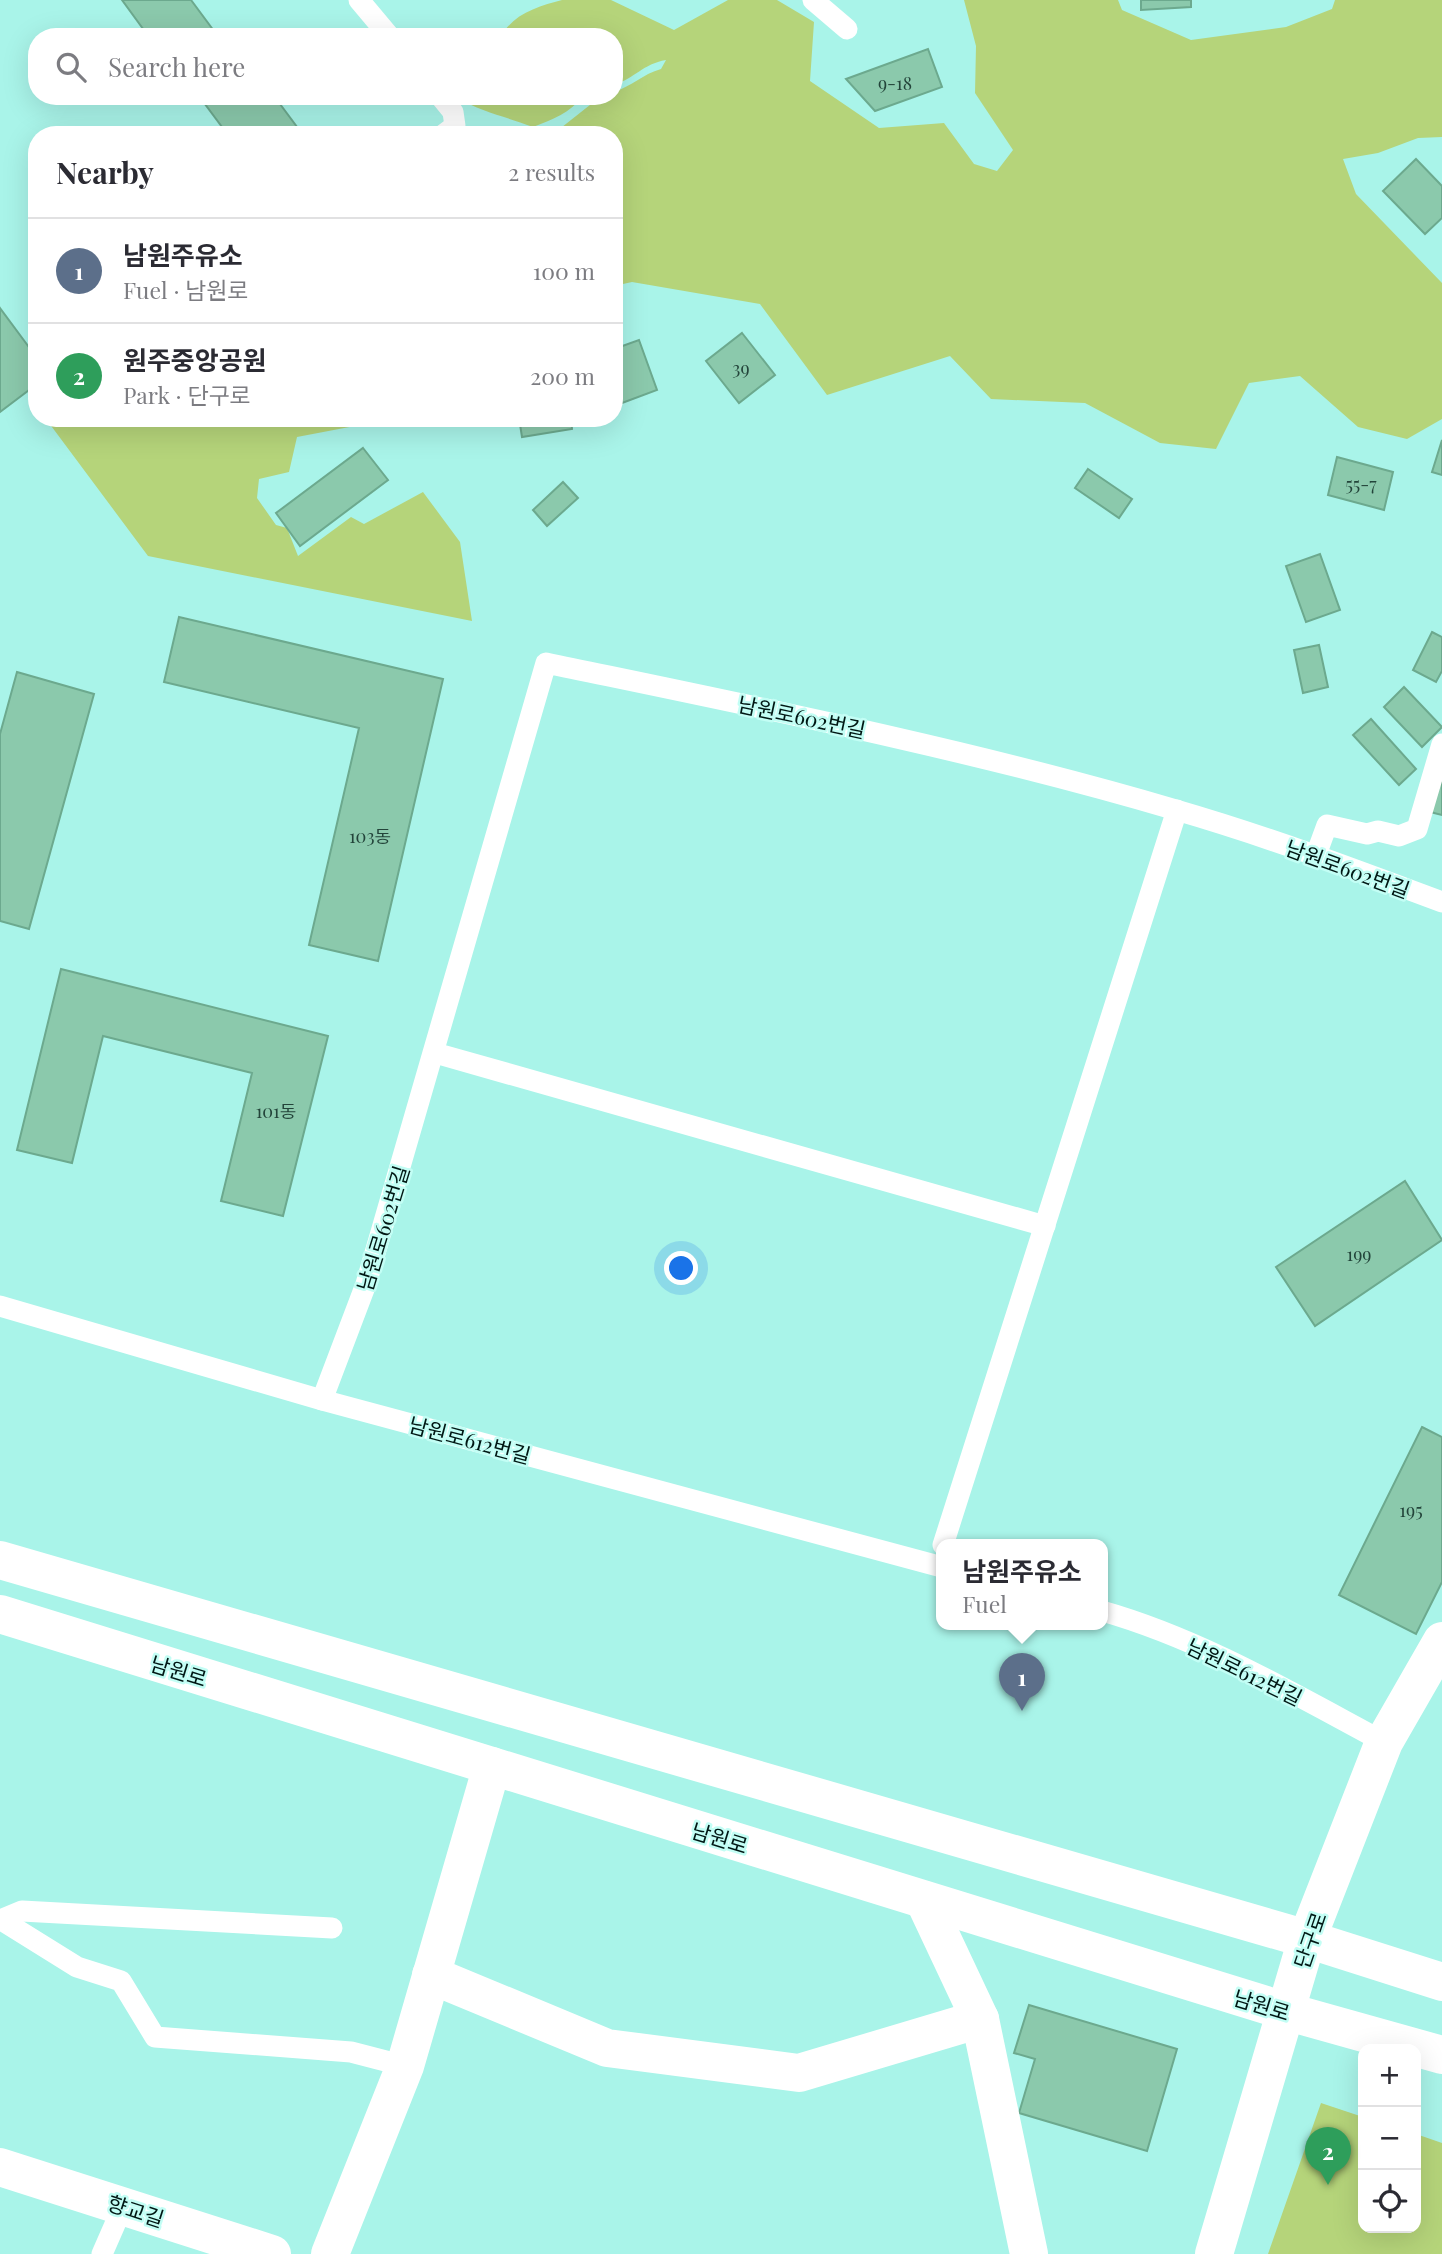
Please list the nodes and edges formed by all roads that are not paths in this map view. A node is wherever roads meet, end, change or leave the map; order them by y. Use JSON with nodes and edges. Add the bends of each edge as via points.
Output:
{"nodes":[{"id":1,"x":359,"y":0,"type":"edge"},
{"id":2,"x":813,"y":0,"type":"edge"},
{"id":3,"x":382,"y":28,"type":"edge"},
{"id":4,"x":847,"y":29,"type":"dead end"},
{"id":5,"x":447,"y":105,"type":"edge"},
{"id":6,"x":455,"y":126,"type":"edge"},
{"id":7,"x":1442,"y":744,"type":"edge"},
{"id":8,"x":1177,"y":810,"type":"junction"},
{"id":9,"x":1335,"y":827,"type":"junction"},
{"id":10,"x":1315,"y":855,"type":"junction"},
{"id":11,"x":1357,"y":870,"type":"junction"},
{"id":12,"x":1442,"y":902,"type":"edge"},
{"id":13,"x":435,"y":1054,"type":"junction"},
{"id":14,"x":1045,"y":1226,"type":"junction"},
{"id":15,"x":0,"y":1306,"type":"edge"},
{"id":16,"x":322,"y":1400,"type":"junction"},
{"id":17,"x":945,"y":1539,"type":"edge"},
{"id":18,"x":936,"y":1555,"type":"edge"},
{"id":19,"x":0,"y":1560,"type":"edge"},
{"id":20,"x":1108,"y":1613,"type":"edge"},
{"id":21,"x":2,"y":1624,"type":"edge"},
{"id":22,"x":1442,"y":1641,"type":"edge"},
{"id":23,"x":1384,"y":1742,"type":"junction"},
{"id":24,"x":492,"y":1766,"type":"junction"},
{"id":25,"x":924,"y":1900,"type":"junction"},
{"id":26,"x":1,"y":1920,"type":"edge"},
{"id":27,"x":332,"y":1928,"type":"dead end"},
{"id":28,"x":1307,"y":1939,"type":"junction"},
{"id":29,"x":431,"y":1975,"type":"junction"},
{"id":30,"x":1442,"y":1982,"type":"edge"},
{"id":31,"x":1285,"y":2011,"type":"junction"},
{"id":32,"x":980,"y":2019,"type":"junction"},
{"id":33,"x":1442,"y":2055,"type":"edge"},
{"id":34,"x":405,"y":2066,"type":"junction"},
{"id":35,"x":0,"y":2167,"type":"edge"},
{"id":36,"x":123,"y":2206,"type":"junction"},
{"id":37,"x":102,"y":2254,"type":"edge"},
{"id":38,"x":272,"y":2254,"type":"edge"},
{"id":39,"x":330,"y":2254,"type":"edge"},
{"id":40,"x":1029,"y":2254,"type":"edge"},
{"id":41,"x":1214,"y":2254,"type":"edge"}],
"edges":[{"from":1,"to":3,"type":"lane"},
{"from":2,"to":4,"type":"lane"},
{"from":5,"to":6,"type":"lane"},
{"from":7,"to":9,"type":"lane","via":[[1417,829],[1399,836]]},
{"from":8,"to":10,"type":"lane","name":"남원로602번길"},
{"from":8,"to":13,"type":"lane","name":"남원로602번길","via":[[895,736],[546,663]]},
{"from":8,"to":14,"type":"lane"},
{"from":9,"to":10,"type":"lane","via":[[1327,825]]},
{"from":9,"to":11,"type":"lane","via":[[1370,838]]},
{"from":10,"to":11,"type":"lane","name":"남원로602번길"},
{"from":11,"to":12,"type":"lane","name":"남원로602번길"},
{"from":13,"to":14,"type":"lane"},
{"from":13,"to":16,"type":"lane","name":"남원로602번길","via":[[366,1284]]},
{"from":14,"to":17,"type":"lane"},
{"from":15,"to":16,"type":"lane","name":"남원로612번길"},
{"from":16,"to":18,"type":"lane","name":"남원로612번길"},
{"from":19,"to":28,"type":"street"},
{"from":20,"to":23,"type":"lane","name":"남원로612번길","via":[[1147,1624]]},
{"from":21,"to":24,"type":"street","name":"남원로"},
{"from":22,"to":23,"type":"street","name":"단구로"},
{"from":23,"to":28,"type":"street","name":"단구로"},
{"from":24,"to":25,"type":"street","name":"남원로"},
{"from":24,"to":29,"type":"street"},
{"from":25,"to":31,"type":"street","name":"남원로"},
{"from":25,"to":32,"type":"street"},
{"from":26,"to":27,"type":"lane","via":[[22,1911]]},
{"from":26,"to":34,"type":"lane","via":[[77,1967],[121,1981],[155,2037],[351,2052]]},
{"from":28,"to":30,"type":"street"},
{"from":28,"to":31,"type":"street","name":"단구로"},
{"from":29,"to":32,"type":"street","via":[[607,2048],[799,2073]]},
{"from":29,"to":34,"type":"street"},
{"from":31,"to":33,"type":"street","name":"남원로"},
{"from":31,"to":41,"type":"street","name":"단구로"},
{"from":32,"to":40,"type":"street"},
{"from":34,"to":39,"type":"street"},
{"from":35,"to":36,"type":"street","name":"향교길"},
{"from":36,"to":37,"type":"lane"},
{"from":36,"to":38,"type":"street","name":"향교길"}]}
